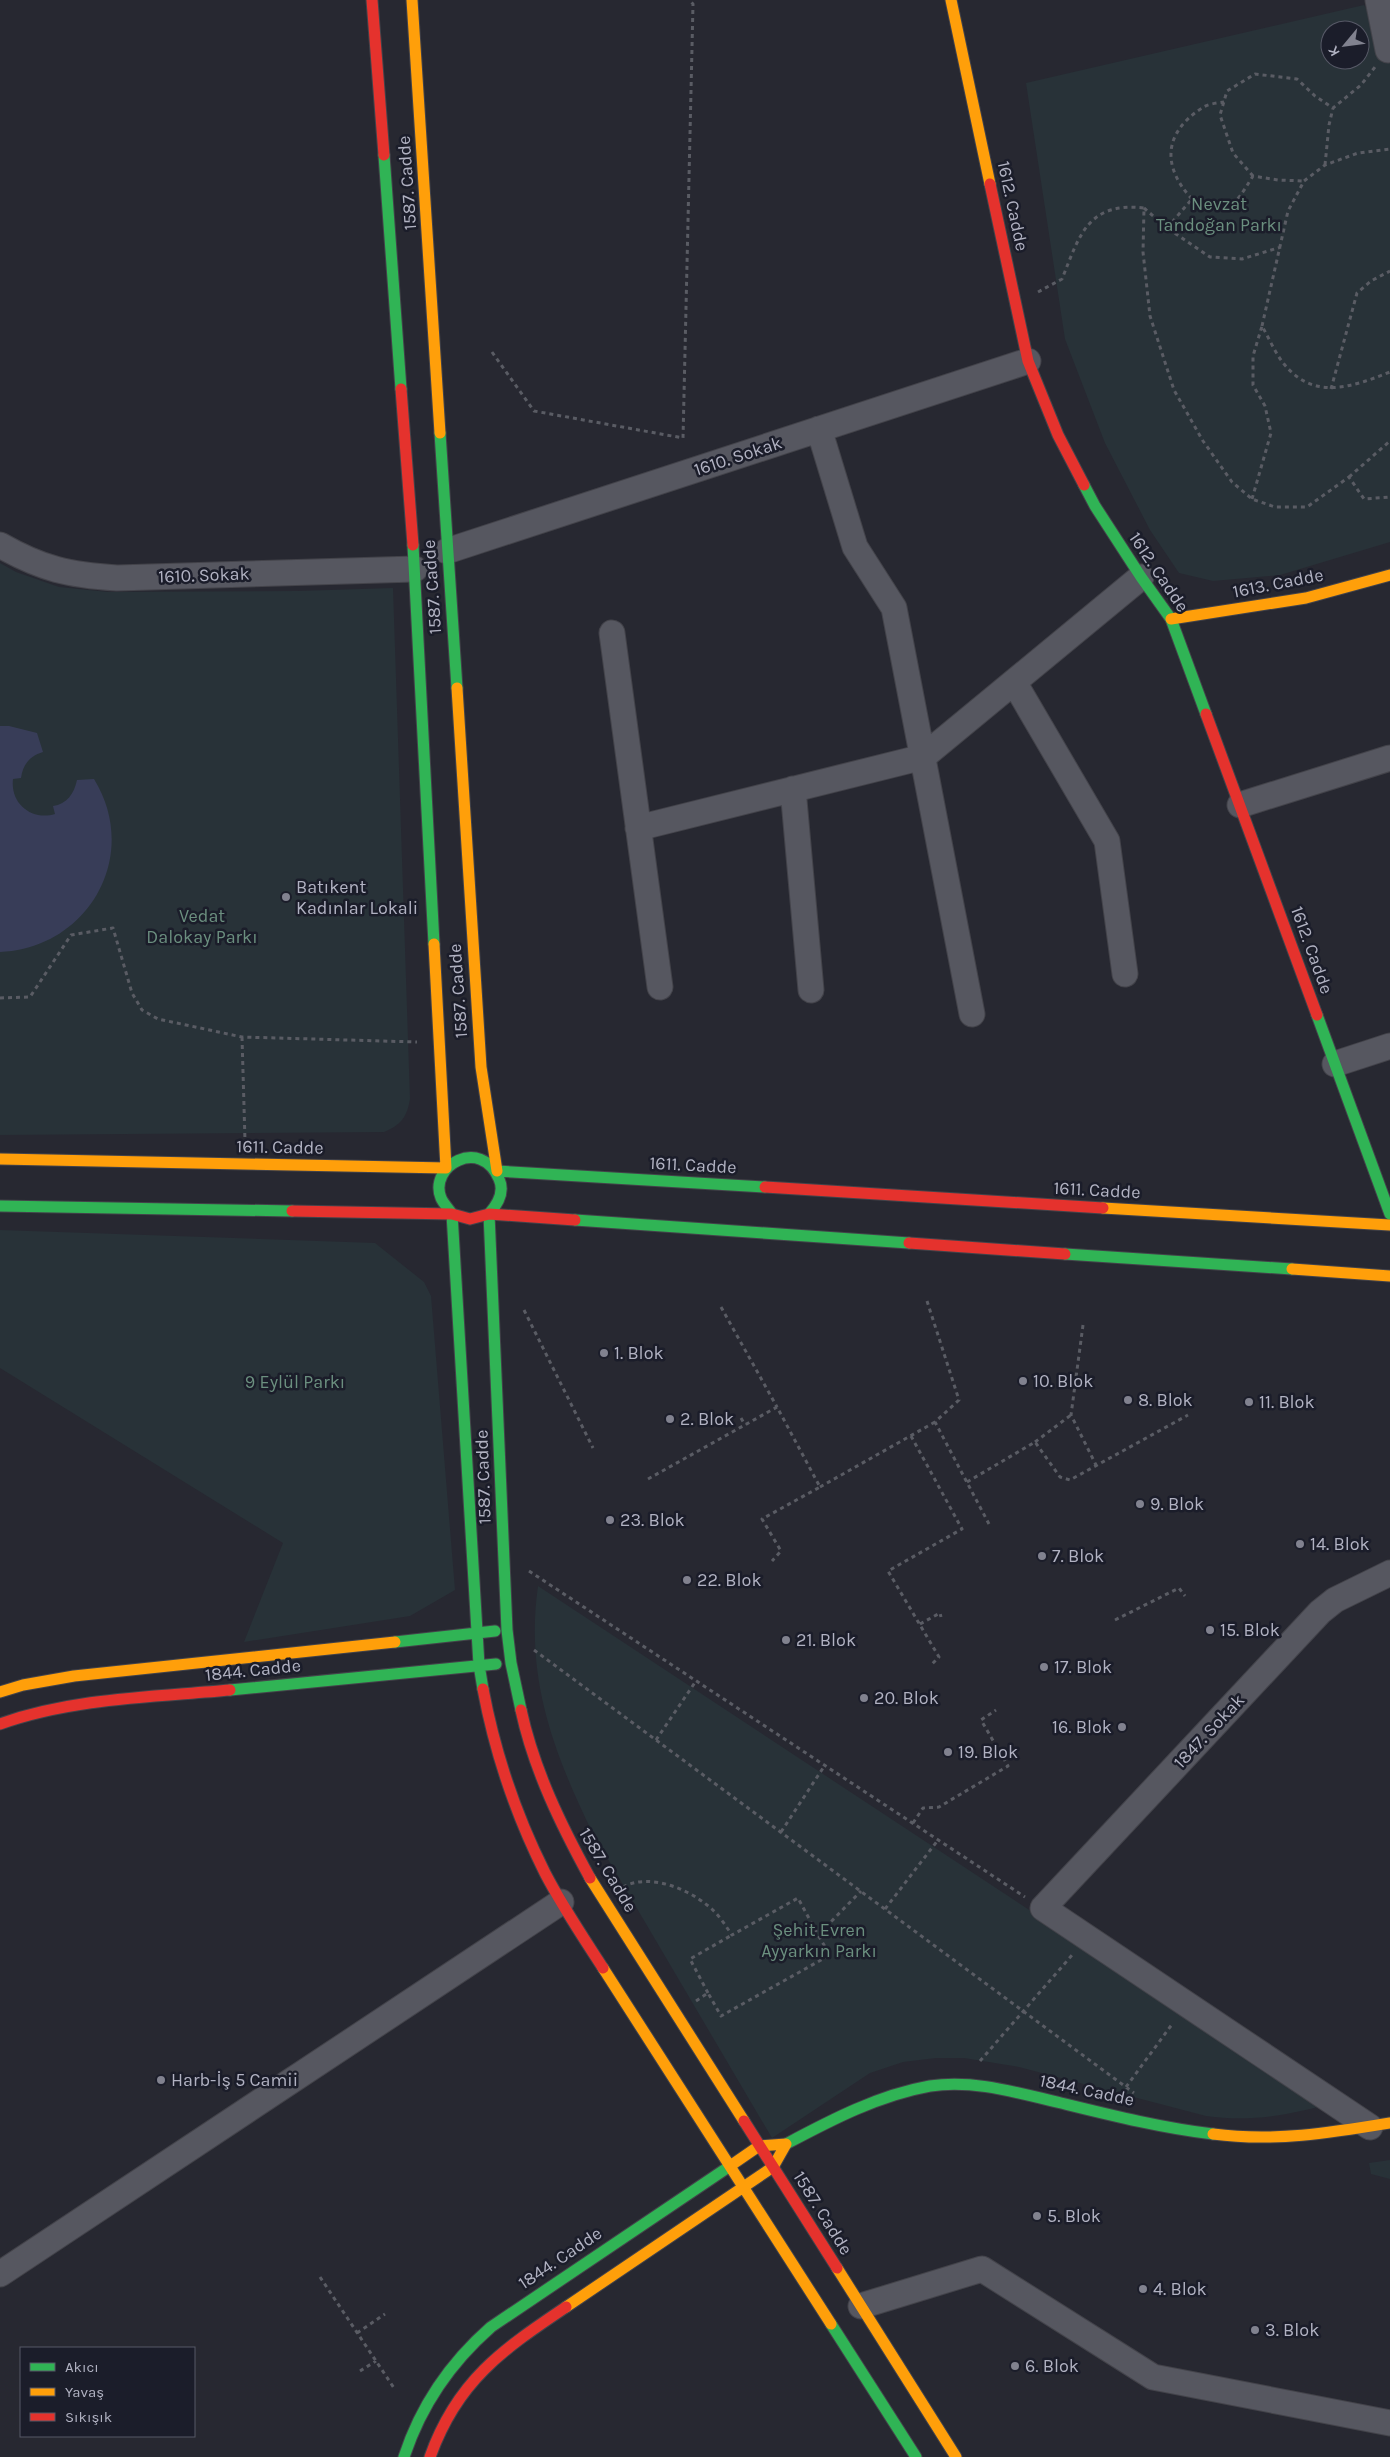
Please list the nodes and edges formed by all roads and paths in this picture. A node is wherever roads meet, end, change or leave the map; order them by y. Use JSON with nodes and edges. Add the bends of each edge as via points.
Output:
{"nodes":[{"id":1,"x":372,"y":0,"type":"edge"},
{"id":2,"x":412,"y":0,"type":"edge"},
{"id":3,"x":689,"y":0,"type":"edge"},
{"id":4,"x":951,"y":0,"type":"edge"},
{"id":5,"x":1378,"y":0,"type":"edge"},
{"id":6,"x":1388,"y":50,"type":"joint"},
{"id":7,"x":1224,"y":102,"type":"junction"},
{"id":8,"x":1333,"y":108,"type":"junction"},
{"id":9,"x":1390,"y":149,"type":"edge"},
{"id":10,"x":1325,"y":165,"type":"junction"},
{"id":11,"x":1253,"y":176,"type":"junction"},
{"id":12,"x":1304,"y":180,"type":"junction"},
{"id":13,"x":1192,"y":199,"type":"junction"},
{"id":14,"x":1144,"y":208,"type":"junction"},
{"id":15,"x":1167,"y":228,"type":"junction"},
{"id":16,"x":1281,"y":247,"type":"junction"},
{"id":17,"x":1390,"y":270,"type":"edge"},
{"id":18,"x":1016,"y":304,"type":"junction"},
{"id":19,"x":1262,"y":326,"type":"junction"},
{"id":20,"x":492,"y":352,"type":"dead end"},
{"id":21,"x":1028,"y":361,"type":"junction"},
{"id":22,"x":1390,"y":372,"type":"edge"},
{"id":23,"x":1331,"y":389,"type":"junction"},
{"id":24,"x":820,"y":429,"type":"junction"},
{"id":25,"x":1390,"y":441,"type":"edge"},
{"id":26,"x":1349,"y":478,"type":"junction"},
{"id":27,"x":1390,"y":497,"type":"edge"},
{"id":28,"x":1252,"y":499,"type":"junction"},
{"id":29,"x":0,"y":545,"type":"edge"},
{"id":30,"x":448,"y":551,"type":"junction"},
{"id":31,"x":415,"y":569,"type":"junction"},
{"id":32,"x":1390,"y":575,"type":"edge"},
{"id":33,"x":1141,"y":577,"type":"junction"},
{"id":34,"x":1171,"y":619,"type":"junction"},
{"id":35,"x":612,"y":633,"type":"dead end"},
{"id":36,"x":1014,"y":682,"type":"junction"},
{"id":37,"x":923,"y":757,"type":"junction"},
{"id":38,"x":1390,"y":758,"type":"edge"},
{"id":39,"x":793,"y":790,"type":"junction"},
{"id":40,"x":1240,"y":805,"type":"junction"},
{"id":41,"x":638,"y":828,"type":"junction"},
{"id":42,"x":1126,"y":974,"type":"dead end"},
{"id":43,"x":660,"y":987,"type":"dead end"},
{"id":44,"x":811,"y":990,"type":"dead end"},
{"id":45,"x":0,"y":998,"type":"edge"},
{"id":46,"x":972,"y":1014,"type":"dead end"},
{"id":47,"x":242,"y":1037,"type":"junction"},
{"id":48,"x":439,"y":1042,"type":"junction"},
{"id":49,"x":1390,"y":1046,"type":"edge"},
{"id":50,"x":1335,"y":1064,"type":"junction"},
{"id":51,"x":0,"y":1159,"type":"edge"},
{"id":52,"x":245,"y":1164,"type":"junction"},
{"id":53,"x":446,"y":1168,"type":"junction"},
{"id":54,"x":497,"y":1171,"type":"junction"},
{"id":55,"x":0,"y":1206,"type":"edge"},
{"id":56,"x":452,"y":1214,"type":"junction"},
{"id":57,"x":489,"y":1214,"type":"junction"},
{"id":58,"x":1390,"y":1214,"type":"edge"},
{"id":59,"x":1390,"y":1225,"type":"edge"},
{"id":60,"x":1390,"y":1277,"type":"edge"},
{"id":61,"x":927,"y":1302,"type":"dead end"},
{"id":62,"x":721,"y":1307,"type":"dead end"},
{"id":63,"x":524,"y":1310,"type":"dead end"},
{"id":64,"x":1083,"y":1325,"type":"dead end"},
{"id":65,"x":777,"y":1407,"type":"junction"},
{"id":66,"x":1071,"y":1414,"type":"junction"},
{"id":67,"x":1188,"y":1415,"type":"dead end"},
{"id":68,"x":741,"y":1418,"type":"dead end"},
{"id":69,"x":935,"y":1422,"type":"junction"},
{"id":70,"x":745,"y":1425,"type":"junction"},
{"id":71,"x":911,"y":1436,"type":"junction"},
{"id":72,"x":1035,"y":1442,"type":"junction"},
{"id":73,"x":593,"y":1448,"type":"dead end"},
{"id":74,"x":1096,"y":1465,"type":"junction"},
{"id":75,"x":648,"y":1479,"type":"dead end"},
{"id":76,"x":967,"y":1482,"type":"junction"},
{"id":77,"x":820,"y":1487,"type":"junction"},
{"id":78,"x":988,"y":1524,"type":"dead end"},
{"id":79,"x":503,"y":1554,"type":"junction"},
{"id":80,"x":772,"y":1561,"type":"dead end"},
{"id":81,"x":1390,"y":1573,"type":"edge"},
{"id":82,"x":1185,"y":1596,"type":"dead end"},
{"id":83,"x":941,"y":1617,"type":"dead end"},
{"id":84,"x":1116,"y":1620,"type":"dead end"},
{"id":85,"x":920,"y":1624,"type":"junction"},
{"id":86,"x":507,"y":1630,"type":"junction"},
{"id":87,"x":476,"y":1633,"type":"junction"},
{"id":88,"x":511,"y":1663,"type":"junction"},
{"id":89,"x":479,"y":1665,"type":"junction"},
{"id":90,"x":930,"y":1666,"type":"dead end"},
{"id":91,"x":696,"y":1681,"type":"junction"},
{"id":92,"x":0,"y":1692,"type":"edge"},
{"id":93,"x":996,"y":1710,"type":"dead end"},
{"id":94,"x":0,"y":1724,"type":"edge"},
{"id":95,"x":656,"y":1740,"type":"junction"},
{"id":96,"x":825,"y":1765,"type":"junction"},
{"id":97,"x":913,"y":1823,"type":"junction"},
{"id":98,"x":781,"y":1832,"type":"junction"},
{"id":99,"x":938,"y":1840,"type":"junction"},
{"id":100,"x":861,"y":1892,"type":"junction"},
{"id":101,"x":603,"y":1899,"type":"junction"},
{"id":102,"x":562,"y":1902,"type":"junction"},
{"id":103,"x":1043,"y":1908,"type":"junction"},
{"id":104,"x":885,"y":1909,"type":"junction"},
{"id":105,"x":732,"y":1935,"type":"junction"},
{"id":106,"x":818,"y":1935,"type":"junction"},
{"id":107,"x":1087,"y":1938,"type":"junction"},
{"id":108,"x":708,"y":1993,"type":"junction"},
{"id":109,"x":1187,"y":2005,"type":"junction"},
{"id":110,"x":1023,"y":2011,"type":"junction"},
{"id":111,"x":676,"y":2014,"type":"junction"},
{"id":112,"x":960,"y":2084,"type":"junction"},
{"id":113,"x":1126,"y":2087,"type":"junction"},
{"id":114,"x":1142,"y":2098,"type":"dead end"},
{"id":115,"x":1380,"y":2125,"type":"edge"},
{"id":116,"x":786,"y":2144,"type":"junction"},
{"id":117,"x":759,"y":2146,"type":"junction"},
{"id":118,"x":730,"y":2166,"type":"junction"},
{"id":119,"x":773,"y":2167,"type":"junction"},
{"id":120,"x":743,"y":2187,"type":"junction"},
{"id":121,"x":0,"y":2274,"type":"edge"},
{"id":122,"x":320,"y":2277,"type":"dead end"},
{"id":123,"x":861,"y":2306,"type":"junction"},
{"id":124,"x":385,"y":2314,"type":"dead end"},
{"id":125,"x":357,"y":2332,"type":"junction"},
{"id":126,"x":376,"y":2361,"type":"junction"},
{"id":127,"x":360,"y":2371,"type":"dead end"},
{"id":128,"x":394,"y":2388,"type":"dead end"},
{"id":129,"x":1390,"y":2423,"type":"edge"},
{"id":130,"x":404,"y":2457,"type":"edge"},
{"id":131,"x":430,"y":2457,"type":"edge"},
{"id":132,"x":916,"y":2457,"type":"edge"},
{"id":133,"x":956,"y":2457,"type":"edge"}],
"edges":[{"from":1,"to":31,"type":"main road","name":"1587. Cadde"},
{"from":2,"to":30,"type":"main road","name":"1587. Cadde"},
{"from":3,"to":20,"type":"path","via":[[693,4],[693,14],[683,438],[534,411]]},
{"from":4,"to":18,"type":"main road","name":"1612. Cadde"},
{"from":5,"to":6,"type":"street"},
{"from":6,"to":8,"type":"path","via":[[1361,85]]},
{"from":7,"to":8,"type":"path","via":[[1227,91],[1255,74],[1297,79]]},
{"from":7,"to":11,"type":"path","via":[[1220,115],[1233,153]]},
{"from":7,"to":13,"type":"path","via":[[1202,108],[1177,131],[1169,154],[1173,172]]},
{"from":8,"to":10,"type":"path"},
{"from":9,"to":10,"type":"path","via":[[1358,153]]},
{"from":10,"to":12,"type":"path"},
{"from":11,"to":12,"type":"path"},
{"from":11,"to":13,"type":"path","via":[[1239,199],[1230,206],[1217,209]]},
{"from":12,"to":16,"type":"path","via":[[1288,211]]},
{"from":13,"to":15,"type":"path"},
{"from":14,"to":15,"type":"path"},
{"from":14,"to":18,"type":"path","via":[[1124,206],[1095,216],[1076,244],[1062,279]]},
{"from":14,"to":28,"type":"path","via":[[1143,252],[1150,316],[1174,390],[1202,441],[1232,482]]},
{"from":15,"to":16,"type":"path","via":[[1210,257],[1242,259]]},
{"from":16,"to":19,"type":"path"},
{"from":17,"to":23,"type":"path","via":[[1357,293]]},
{"from":18,"to":21,"type":"main road","name":"1612. Cadde"},
{"from":19,"to":23,"type":"path","via":[[1284,364],[1310,386]]},
{"from":19,"to":28,"type":"path","via":[[1253,356],[1253,385],[1265,406],[1271,433]]},
{"from":21,"to":24,"type":"street","name":"1610. Sokak"},
{"from":21,"to":33,"type":"main road","name":"1612. Cadde","via":[[1075,470]]},
{"from":22,"to":23,"type":"path","via":[[1361,384]]},
{"from":24,"to":30,"type":"street","name":"1610. Sokak"},
{"from":24,"to":37,"type":"street","via":[[854,547],[894,608]]},
{"from":25,"to":26,"type":"path"},
{"from":26,"to":27,"type":"path","via":[[1364,499]]},
{"from":26,"to":28,"type":"path","via":[[1307,507],[1275,507]]},
{"from":29,"to":31,"type":"street","name":"1610. Sokak","via":[[50,569],[82,576],[117,578]]},
{"from":30,"to":54,"type":"main road","name":"1587. Cadde","via":[[480,1067]]},
{"from":31,"to":48,"type":"main road","name":"1587. Cadde"},
{"from":32,"to":34,"type":"main road","name":"1613. Cadde","via":[[1306,598]]},
{"from":33,"to":34,"type":"main road","name":"1612. Cadde"},
{"from":33,"to":36,"type":"street"},
{"from":34,"to":40,"type":"main road","name":"1612. Cadde"},
{"from":35,"to":41,"type":"street"},
{"from":36,"to":37,"type":"street"},
{"from":36,"to":42,"type":"street","via":[[1107,841]]},
{"from":37,"to":39,"type":"street"},
{"from":37,"to":46,"type":"street"},
{"from":38,"to":40,"type":"street"},
{"from":39,"to":41,"type":"street"},
{"from":39,"to":44,"type":"street"},
{"from":40,"to":50,"type":"main road","name":"1612. Cadde"},
{"from":41,"to":43,"type":"street"},
{"from":45,"to":47,"type":"path","via":[[30,997],[71,934],[113,928],[132,993],[142,1010],[158,1019]]},
{"from":47,"to":48,"type":"path"},
{"from":47,"to":52,"type":"path"},
{"from":48,"to":53,"type":"main road","name":"1587. Cadde"},
{"from":49,"to":50,"type":"street"},
{"from":50,"to":58,"type":"main road","name":"1612. Cadde"},
{"from":51,"to":52,"type":"main road","name":"1611. Cadde"},
{"from":52,"to":53,"type":"main road","name":"1611. Cadde"},
{"from":53,"to":54,"type":"main road","name":"1611. Cadde","via":[[454,1161],[471,1156],[487,1162]]},
{"from":53,"to":56,"type":"main road","via":[[438,1187],[444,1207]]},
{"from":54,"to":57,"type":"main road","via":[[502,1188],[496,1207]]},
{"from":54,"to":59,"type":"main road","name":"1611. Cadde"},
{"from":55,"to":56,"type":"main road"},
{"from":56,"to":57,"type":"main road","via":[[470,1220]]},
{"from":56,"to":87,"type":"main road","name":"1587. Cadde"},
{"from":57,"to":60,"type":"main road"},
{"from":57,"to":79,"type":"main road","name":"1587. Cadde"},
{"from":61,"to":69,"type":"path","via":[[959,1400]]},
{"from":62,"to":65,"type":"path"},
{"from":63,"to":73,"type":"path"},
{"from":64,"to":66,"type":"path"},
{"from":65,"to":70,"type":"path"},
{"from":65,"to":77,"type":"path"},
{"from":66,"to":72,"type":"path"},
{"from":66,"to":74,"type":"path"},
{"from":67,"to":74,"type":"path"},
{"from":68,"to":70,"type":"path"},
{"from":69,"to":71,"type":"path"},
{"from":69,"to":76,"type":"path"},
{"from":70,"to":75,"type":"path"},
{"from":71,"to":77,"type":"path"},
{"from":71,"to":85,"type":"path","via":[[962,1529],[888,1571]]},
{"from":72,"to":74,"type":"path","via":[[1060,1477],[1070,1480]]},
{"from":72,"to":76,"type":"path"},
{"from":76,"to":78,"type":"path"},
{"from":77,"to":80,"type":"path","via":[[762,1519],[781,1552]]},
{"from":79,"to":86,"type":"main road","name":"1587. Cadde"},
{"from":79,"to":91,"type":"path"},
{"from":81,"to":103,"type":"street","name":"1847. Sokak","via":[[1335,1600],[1320,1612]]},
{"from":82,"to":84,"type":"path","via":[[1179,1588]]},
{"from":83,"to":85,"type":"path","via":[[940,1613]]},
{"from":85,"to":90,"type":"path","via":[[939,1657]]},
{"from":86,"to":87,"type":"main road","name":"1844. Cadde"},
{"from":86,"to":88,"type":"main road","name":"1587. Cadde"},
{"from":86,"to":95,"type":"path"},
{"from":87,"to":89,"type":"main road","name":"1587. Cadde"},
{"from":87,"to":92,"type":"main road","name":"1844. Cadde","via":[[74,1676]]},
{"from":88,"to":89,"type":"main road","name":"1844. Cadde"},
{"from":88,"to":101,"type":"main road","name":"1587. Cadde","via":[[525,1729],[543,1783],[576,1854]]},
{"from":89,"to":94,"type":"main road","name":"1844. Cadde","via":[[80,1704]]},
{"from":89,"to":102,"type":"main road","name":"1587. Cadde","via":[[506,1780],[532,1847]]},
{"from":91,"to":95,"type":"path"},
{"from":91,"to":96,"type":"path"},
{"from":93,"to":97,"type":"path","via":[[982,1720],[1008,1766],[939,1807],[923,1808]]},
{"from":95,"to":98,"type":"path"},
{"from":96,"to":97,"type":"path"},
{"from":96,"to":98,"type":"path"},
{"from":97,"to":99,"type":"path"},
{"from":98,"to":100,"type":"path"},
{"from":99,"to":103,"type":"path"},
{"from":99,"to":104,"type":"path"},
{"from":100,"to":104,"type":"path"},
{"from":100,"to":106,"type":"path"},
{"from":101,"to":105,"type":"path","via":[[640,1882],[672,1886],[707,1905]]},
{"from":101,"to":111,"type":"main road","name":"1587. Cadde"},
{"from":102,"to":118,"type":"main road","name":"1587. Cadde"},
{"from":102,"to":121,"type":"street"},
{"from":103,"to":107,"type":"street"},
{"from":104,"to":110,"type":"path"},
{"from":105,"to":106,"type":"path","via":[[798,1898]]},
{"from":105,"to":108,"type":"path","via":[[690,1959]]},
{"from":106,"to":108,"type":"path","via":[[830,1955],[722,2016]]},
{"from":107,"to":109,"type":"street"},
{"from":107,"to":110,"type":"path"},
{"from":108,"to":111,"type":"path"},
{"from":109,"to":113,"type":"path"},
{"from":109,"to":115,"type":"street"},
{"from":110,"to":112,"type":"path"},
{"from":110,"to":113,"type":"path"},
{"from":111,"to":117,"type":"main road","name":"1587. Cadde"},
{"from":112,"to":115,"type":"main road","name":"1844. Cadde","via":[[1201,2132],[1243,2137],[1330,2134]]},
{"from":112,"to":116,"type":"main road","name":"1844. Cadde","via":[[923,2088],[876,2103],[815,2128]]},
{"from":113,"to":114,"type":"path"},
{"from":116,"to":117,"type":"main road","name":"1844. Cadde"},
{"from":116,"to":119,"type":"main road"},
{"from":117,"to":118,"type":"main road","name":"1844. Cadde"},
{"from":117,"to":119,"type":"main road","name":"1587. Cadde"},
{"from":118,"to":120,"type":"main road","name":"1587. Cadde"},
{"from":118,"to":130,"type":"main road","name":"1844. Cadde","via":[[480,2336],[430,2395]]},
{"from":119,"to":120,"type":"main road"},
{"from":119,"to":123,"type":"main road","name":"1587. Cadde"},
{"from":120,"to":131,"type":"main road","via":[[488,2363],[451,2408]]},
{"from":120,"to":132,"type":"main road","name":"1587. Cadde"},
{"from":122,"to":125,"type":"path"},
{"from":123,"to":129,"type":"street","via":[[982,2269],[1153,2377]]},
{"from":123,"to":133,"type":"main road","name":"1587. Cadde"},
{"from":124,"to":125,"type":"path"},
{"from":125,"to":126,"type":"path"},
{"from":126,"to":127,"type":"path"},
{"from":126,"to":128,"type":"path"}]}
